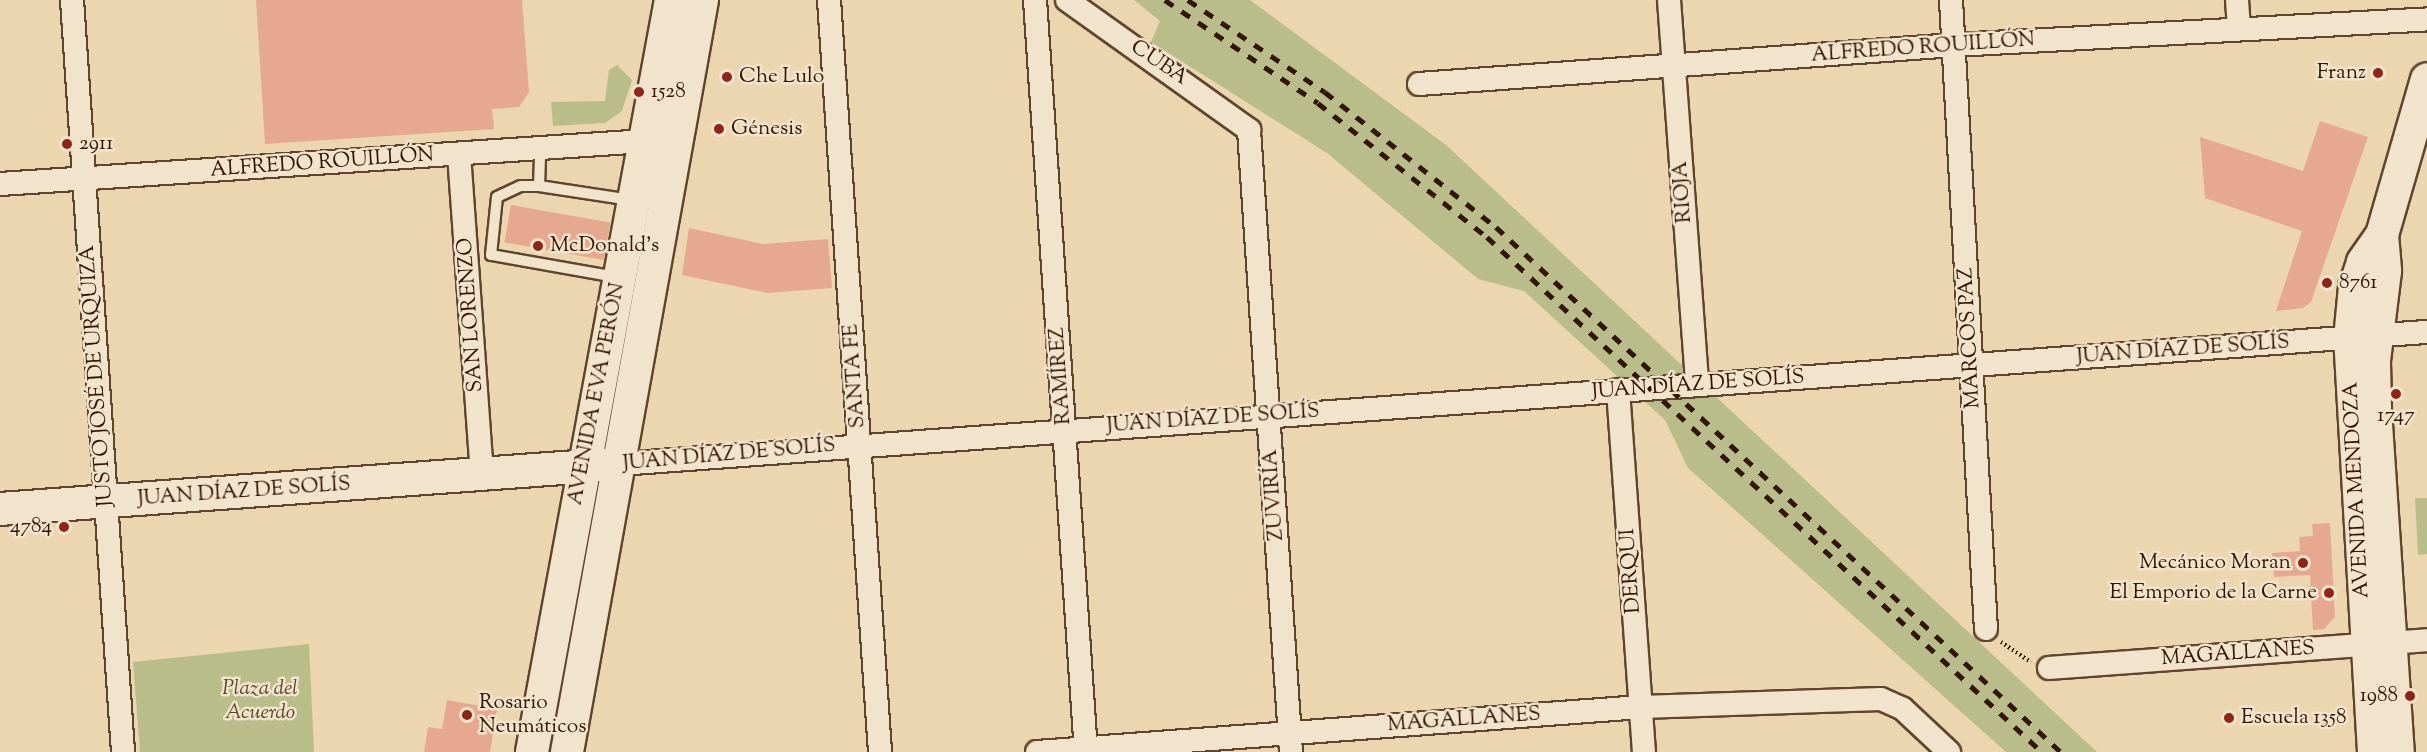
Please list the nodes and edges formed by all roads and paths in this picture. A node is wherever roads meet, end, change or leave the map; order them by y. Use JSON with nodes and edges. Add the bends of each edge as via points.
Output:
{"nodes":[{"id":1,"x":72,"y":0,"type":"edge"},
{"id":2,"x":671,"y":0,"type":"edge"},
{"id":3,"x":702,"y":0,"type":"edge"},
{"id":4,"x":829,"y":0,"type":"edge"},
{"id":5,"x":1035,"y":0,"type":"edge"},
{"id":6,"x":1067,"y":0,"type":"edge"},
{"id":7,"x":1669,"y":0,"type":"edge"},
{"id":8,"x":1951,"y":0,"type":"edge"},
{"id":9,"x":2237,"y":0,"type":"edge"},
{"id":10,"x":2427,"y":19,"type":"edge"},
{"id":11,"x":2239,"y":28,"type":"junction"},
{"id":12,"x":1954,"y":45,"type":"junction"},
{"id":13,"x":1674,"y":67,"type":"junction"},
{"id":14,"x":2427,"y":79,"type":"edge"},
{"id":15,"x":1419,"y":84,"type":"dead end"},
{"id":16,"x":1249,"y":130,"type":"joint"},
{"id":17,"x":645,"y":141,"type":"junction"},
{"id":18,"x":540,"y":148,"type":"junction"},
{"id":19,"x":459,"y":154,"type":"junction"},
{"id":20,"x":84,"y":179,"type":"junction"},
{"id":21,"x":0,"y":184,"type":"edge"},
{"id":22,"x":539,"y":186,"type":"junction"},
{"id":23,"x":633,"y":200,"type":"junction"},
{"id":24,"x":619,"y":278,"type":"junction"},
{"id":25,"x":2427,"y":332,"type":"edge"},
{"id":26,"x":2363,"y":338,"type":"junction"},
{"id":27,"x":1972,"y":365,"type":"junction"},
{"id":28,"x":1697,"y":385,"type":"junction"},
{"id":29,"x":1618,"y":390,"type":"junction"},
{"id":30,"x":1268,"y":416,"type":"junction"},
{"id":31,"x":1064,"y":428,"type":"junction"},
{"id":32,"x":860,"y":444,"type":"junction"},
{"id":33,"x":619,"y":464,"type":"junction"},
{"id":34,"x":584,"y":467,"type":"junction"},
{"id":35,"x":482,"y":476,"type":"junction"},
{"id":36,"x":106,"y":501,"type":"junction"},
{"id":37,"x":0,"y":509,"type":"edge"},
{"id":38,"x":1986,"y":629,"type":"joint"},
{"id":39,"x":2427,"y":640,"type":"edge"},
{"id":40,"x":2379,"y":643,"type":"junction"},
{"id":41,"x":2022,"y":660,"type":"dead end"},
{"id":42,"x":2049,"y":668,"type":"dead end"},
{"id":43,"x":1641,"y":707,"type":"junction"},
{"id":44,"x":1291,"y":742,"type":"edge"},
{"id":45,"x":1086,"y":750,"type":"edge"},
{"id":46,"x":123,"y":752,"type":"edge"},
{"id":47,"x":532,"y":752,"type":"edge"},
{"id":48,"x":567,"y":752,"type":"edge"},
{"id":49,"x":880,"y":752,"type":"edge"},
{"id":50,"x":1037,"y":752,"type":"edge"},
{"id":51,"x":1644,"y":752,"type":"edge"},
{"id":52,"x":1949,"y":752,"type":"edge"},
{"id":53,"x":2374,"y":752,"type":"edge"},
{"id":54,"x":2398,"y":752,"type":"edge"}],
"edges":[{"from":1,"to":20,"type":"street","name":"JUSTO JOSÉ DE URQUIZA"},
{"from":2,"to":17,"type":"main road","name":"AVENIDA EVA PERÓN"},
{"from":3,"to":33,"type":"main road","name":"AVENIDA EVA PERÓN"},
{"from":4,"to":32,"type":"street","name":"SANTA FE"},
{"from":5,"to":31,"type":"street","name":"RAMÍREZ"},
{"from":6,"to":16,"type":"street","name":"CUBA","via":[[1240,119]]},
{"from":7,"to":13,"type":"street","name":"RIOJA"},
{"from":8,"to":12,"type":"street","name":"MARCOS PAZ"},
{"from":9,"to":11,"type":"street"},
{"from":10,"to":11,"type":"street","name":"ALFREDO ROUILLÓN"},
{"from":11,"to":12,"type":"street","name":"ALFREDO ROUILLÓN"},
{"from":12,"to":13,"type":"street","name":"ALFREDO ROUILLÓN"},
{"from":12,"to":27,"type":"street","name":"MARCOS PAZ"},
{"from":13,"to":15,"type":"street","name":"ALFREDO ROUILLÓN"},
{"from":13,"to":28,"type":"street","name":"RIOJA"},
{"from":14,"to":26,"type":"main road","name":"AVENIDA MENDOZA","via":[[2382,235],[2363,262],[2355,287]]},
{"from":16,"to":30,"type":"street","name":"ZUVIRÍA"},
{"from":17,"to":18,"type":"street","name":"ALFREDO ROUILLÓN"},
{"from":17,"to":23,"type":"main road","name":"AVENIDA EVA PERÓN"},
{"from":18,"to":19,"type":"street","name":"ALFREDO ROUILLÓN"},
{"from":18,"to":22,"type":"lane"},
{"from":19,"to":20,"type":"street","name":"ALFREDO ROUILLÓN"},
{"from":19,"to":35,"type":"street","name":"SAN LORENZO"},
{"from":20,"to":21,"type":"street","name":"ALFREDO ROUILLÓN"},
{"from":20,"to":36,"type":"street","name":"JUSTO JOSÉ DE URQUIZA"},
{"from":22,"to":23,"type":"lane"},
{"from":22,"to":24,"type":"lane","via":[[521,186],[497,196],[491,255]]},
{"from":23,"to":24,"type":"main road","name":"AVENIDA EVA PERÓN"},
{"from":24,"to":34,"type":"main road","name":"AVENIDA EVA PERÓN"},
{"from":25,"to":26,"type":"street","name":"JUAN DÍAZ DE SOLÍS"},
{"from":26,"to":27,"type":"street","name":"JUAN DÍAZ DE SOLÍS"},
{"from":26,"to":40,"type":"main road","name":"AVENIDA MENDOZA"},
{"from":27,"to":28,"type":"street","name":"JUAN DÍAZ DE SOLÍS"},
{"from":27,"to":38,"type":"street","name":"MARCOS PAZ"},
{"from":28,"to":29,"type":"street","name":"JUAN DÍAZ DE SOLÍS"},
{"from":29,"to":30,"type":"street","name":"JUAN DÍAZ DE SOLÍS"},
{"from":29,"to":43,"type":"street","name":"DERQUI"},
{"from":30,"to":31,"type":"street","name":"JUAN DÍAZ DE SOLÍS"},
{"from":30,"to":44,"type":"street","name":"ZUVIRÍA"},
{"from":31,"to":32,"type":"street","name":"JUAN DÍAZ DE SOLÍS"},
{"from":31,"to":45,"type":"street","name":"RAMÍREZ"},
{"from":32,"to":33,"type":"street","name":"JUAN DÍAZ DE SOLÍS"},
{"from":32,"to":49,"type":"street","name":"SANTA FE"},
{"from":33,"to":34,"type":"main road","name":"JUAN DÍAZ DE SOLÍS"},
{"from":33,"to":48,"type":"main road","name":"AVENIDA EVA PERÓN"},
{"from":34,"to":35,"type":"main road","name":"JUAN DÍAZ DE SOLÍS"},
{"from":34,"to":47,"type":"main road","name":"AVENIDA EVA PERÓN"},
{"from":35,"to":36,"type":"main road","name":"JUAN DÍAZ DE SOLÍS"},
{"from":36,"to":37,"type":"main road","name":"JUAN DÍAZ DE SOLÍS"},
{"from":36,"to":46,"type":"street","name":"JUSTO JOSÉ DE URQUIZA"},
{"from":38,"to":41,"type":"path"},
{"from":39,"to":40,"type":"street","name":"MAGALLANES"},
{"from":40,"to":42,"type":"street","name":"MAGALLANES"},
{"from":40,"to":53,"type":"main road","name":"AVENIDA MENDOZA"},
{"from":40,"to":54,"type":"main road","name":"AVENIDA MENDOZA"},
{"from":43,"to":44,"type":"street","name":"MAGALLANES"},
{"from":43,"to":51,"type":"street","name":"DERQUI"},
{"from":43,"to":52,"type":"street","name":"MAGALLANES","via":[[1891,702]]},
{"from":44,"to":45,"type":"street","name":"MAGALLANES"},
{"from":45,"to":50,"type":"street","name":"MAGALLANES"}]}
